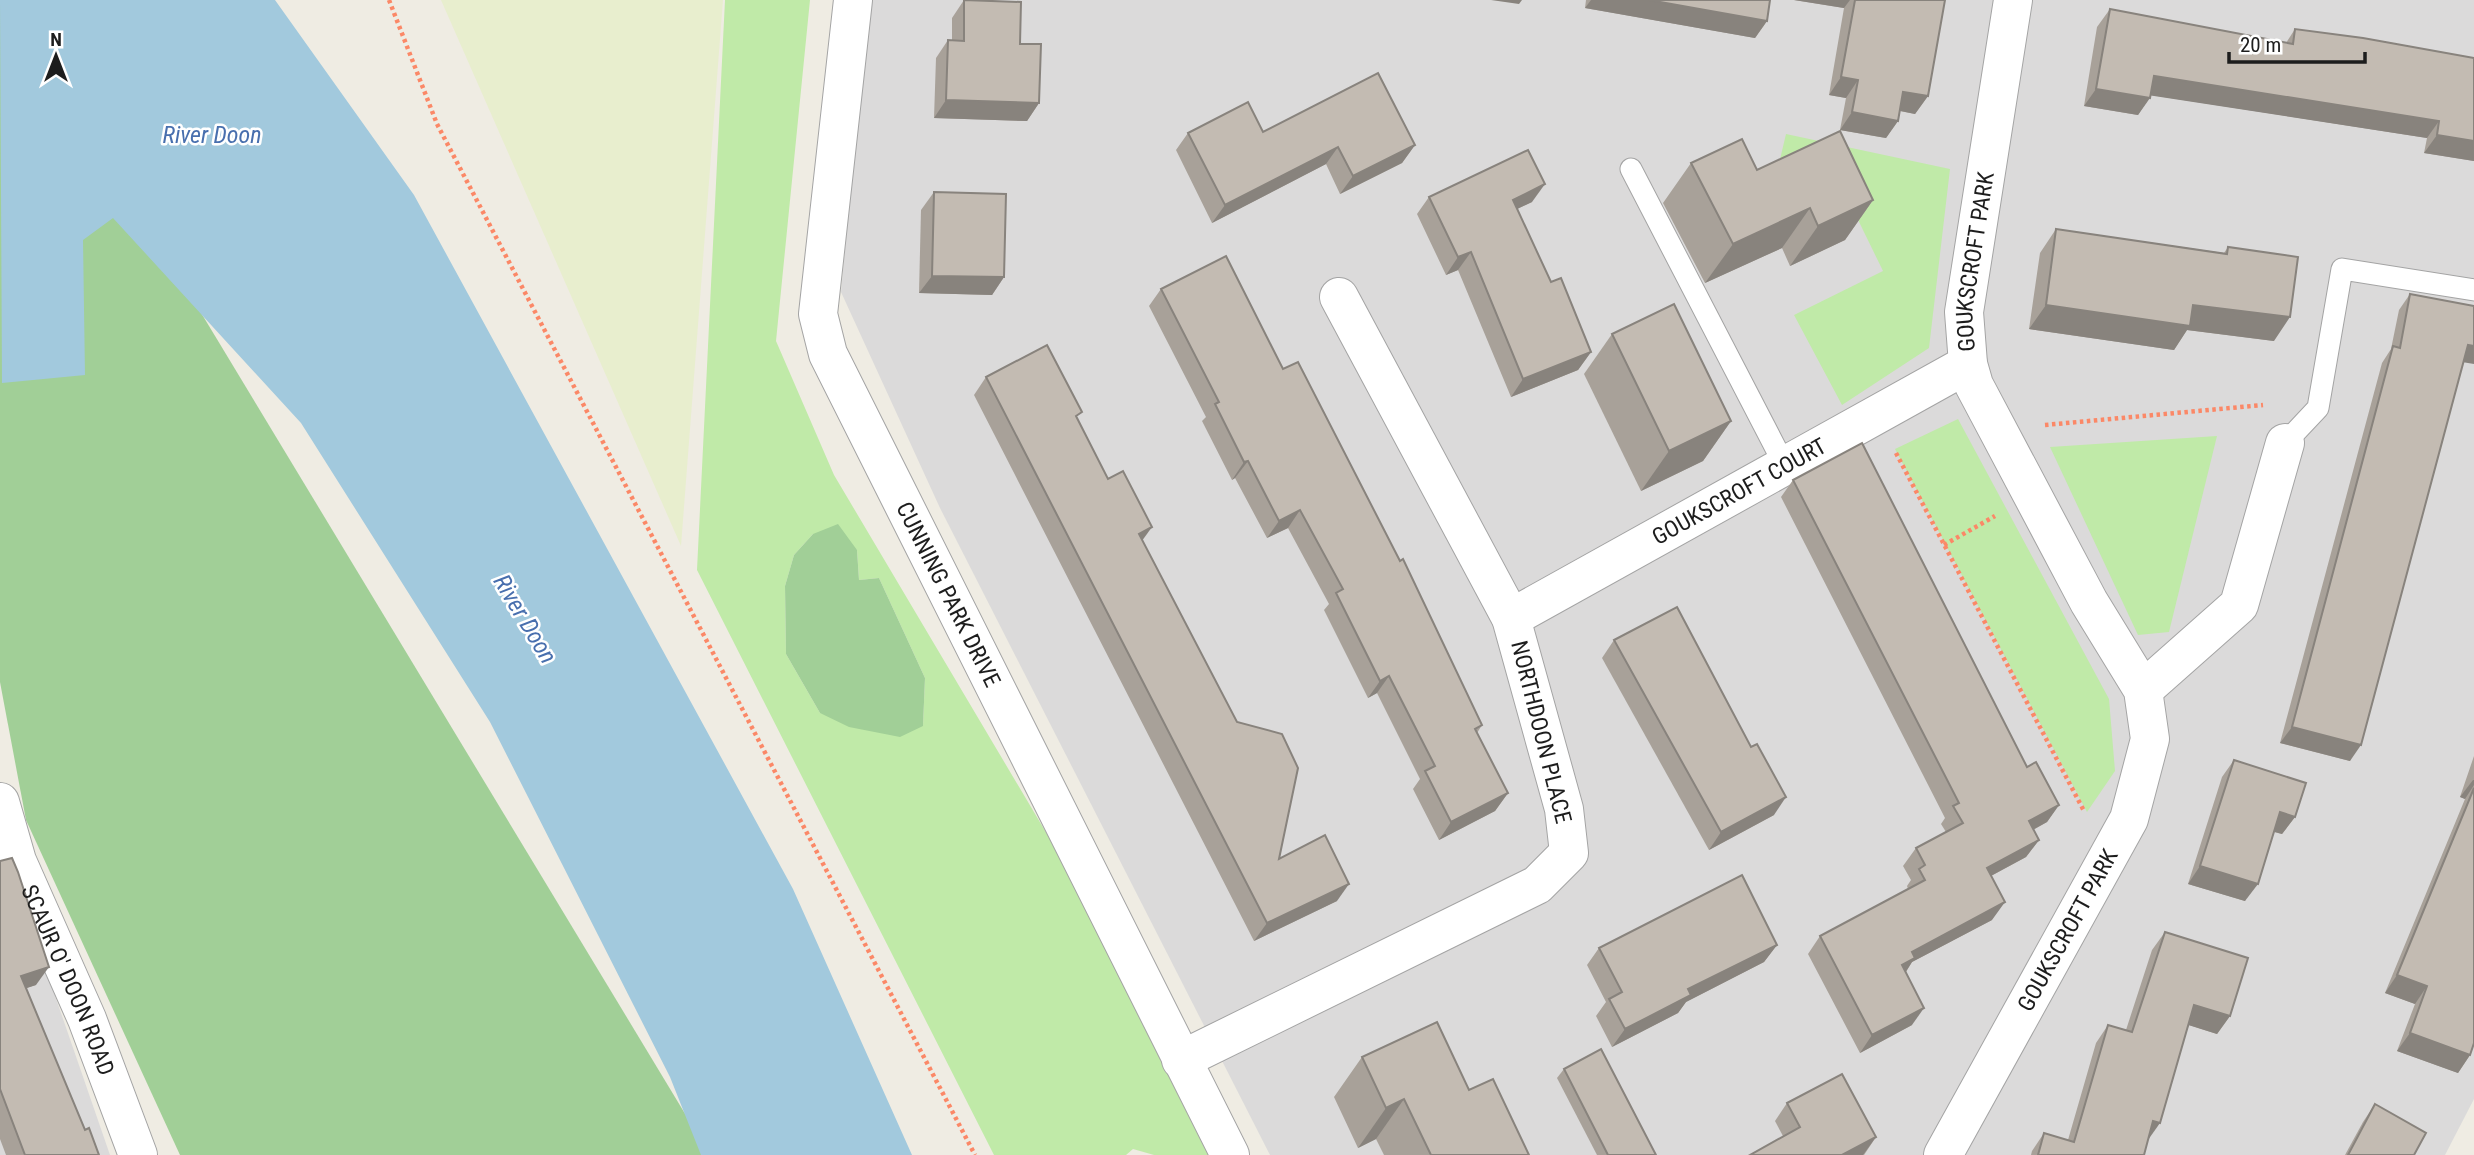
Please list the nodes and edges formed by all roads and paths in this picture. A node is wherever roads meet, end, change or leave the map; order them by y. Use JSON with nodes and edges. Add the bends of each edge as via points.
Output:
{"nodes":[{"id":1,"x":389,"y":0,"type":"edge"},
{"id":2,"x":853,"y":0,"type":"edge"},
{"id":3,"x":2013,"y":0,"type":"edge"},
{"id":4,"x":1631,"y":169,"type":"dead end"},
{"id":5,"x":2474,"y":290,"type":"edge"},
{"id":6,"x":1339,"y":297,"type":"dead end"},
{"id":7,"x":1968,"y":364,"type":"junction"},
{"id":8,"x":2318,"y":408,"type":"junction"},
{"id":9,"x":1876,"y":415,"type":"junction"},
{"id":10,"x":1999,"y":431,"type":"junction"},
{"id":11,"x":2284,"y":443,"type":"joint"},
{"id":12,"x":1785,"y":466,"type":"junction"},
{"id":13,"x":2033,"y":495,"type":"junction"},
{"id":14,"x":1944,"y":545,"type":"junction"},
{"id":15,"x":1511,"y":618,"type":"junction"},
{"id":16,"x":2143,"y":690,"type":"junction"},
{"id":17,"x":0,"y":802,"type":"edge"},
{"id":18,"x":2109,"y":854,"type":"junction"},
{"id":19,"x":1181,"y":1060,"type":"junction"},
{"id":20,"x":138,"y":1155,"type":"edge"},
{"id":21,"x":975,"y":1155,"type":"edge"},
{"id":22,"x":1230,"y":1155,"type":"edge"},
{"id":23,"x":1943,"y":1155,"type":"edge"}],
"edges":[{"from":1,"to":21,"type":"path","via":[[437,124]]},
{"from":2,"to":19,"type":"street","name":"CUNNING PARK DRIVE","via":[[818,314],[828,354]]},
{"from":3,"to":7,"type":"street","name":"GOUKSCROFT PARK","via":[[1964,312]]},
{"from":4,"to":12,"type":"lane"},
{"from":5,"to":8,"type":"lane","via":[[2342,269]]},
{"from":6,"to":15,"type":"street","name":"NORTHDOON PLACE"},
{"from":7,"to":9,"type":"street","name":"GOUKSCROFT COURT"},
{"from":7,"to":10,"type":"street","name":"GOUKSCROFT PARK"},
{"from":8,"to":10,"type":"path","via":[[2284,403]]},
{"from":8,"to":11,"type":"lane"},
{"from":9,"to":12,"type":"street","name":"GOUKSCROFT COURT"},
{"from":9,"to":14,"type":"path"},
{"from":10,"to":13,"type":"street","name":"GOUKSCROFT PARK"},
{"from":11,"to":16,"type":"street","via":[[2239,605]]},
{"from":12,"to":15,"type":"street","name":"GOUKSCROFT COURT"},
{"from":13,"to":14,"type":"path"},
{"from":13,"to":16,"type":"street","name":"GOUKSCROFT PARK","via":[[2089,602]]},
{"from":14,"to":18,"type":"path"},
{"from":15,"to":19,"type":"street","name":"NORTHDOON PLACE","via":[[1564,809],[1569,853],[1537,886]]},
{"from":16,"to":18,"type":"street","name":"GOUKSCROFT PARK","via":[[2150,739],[2129,818]]},
{"from":17,"to":20,"type":"street","name":"SCAUR O' DOON ROAD","via":[[17,861],[87,1019]]},
{"from":18,"to":23,"type":"street","name":"GOUKSCROFT PARK"},
{"from":19,"to":22,"type":"street","name":"CUNNING PARK DRIVE"}]}
